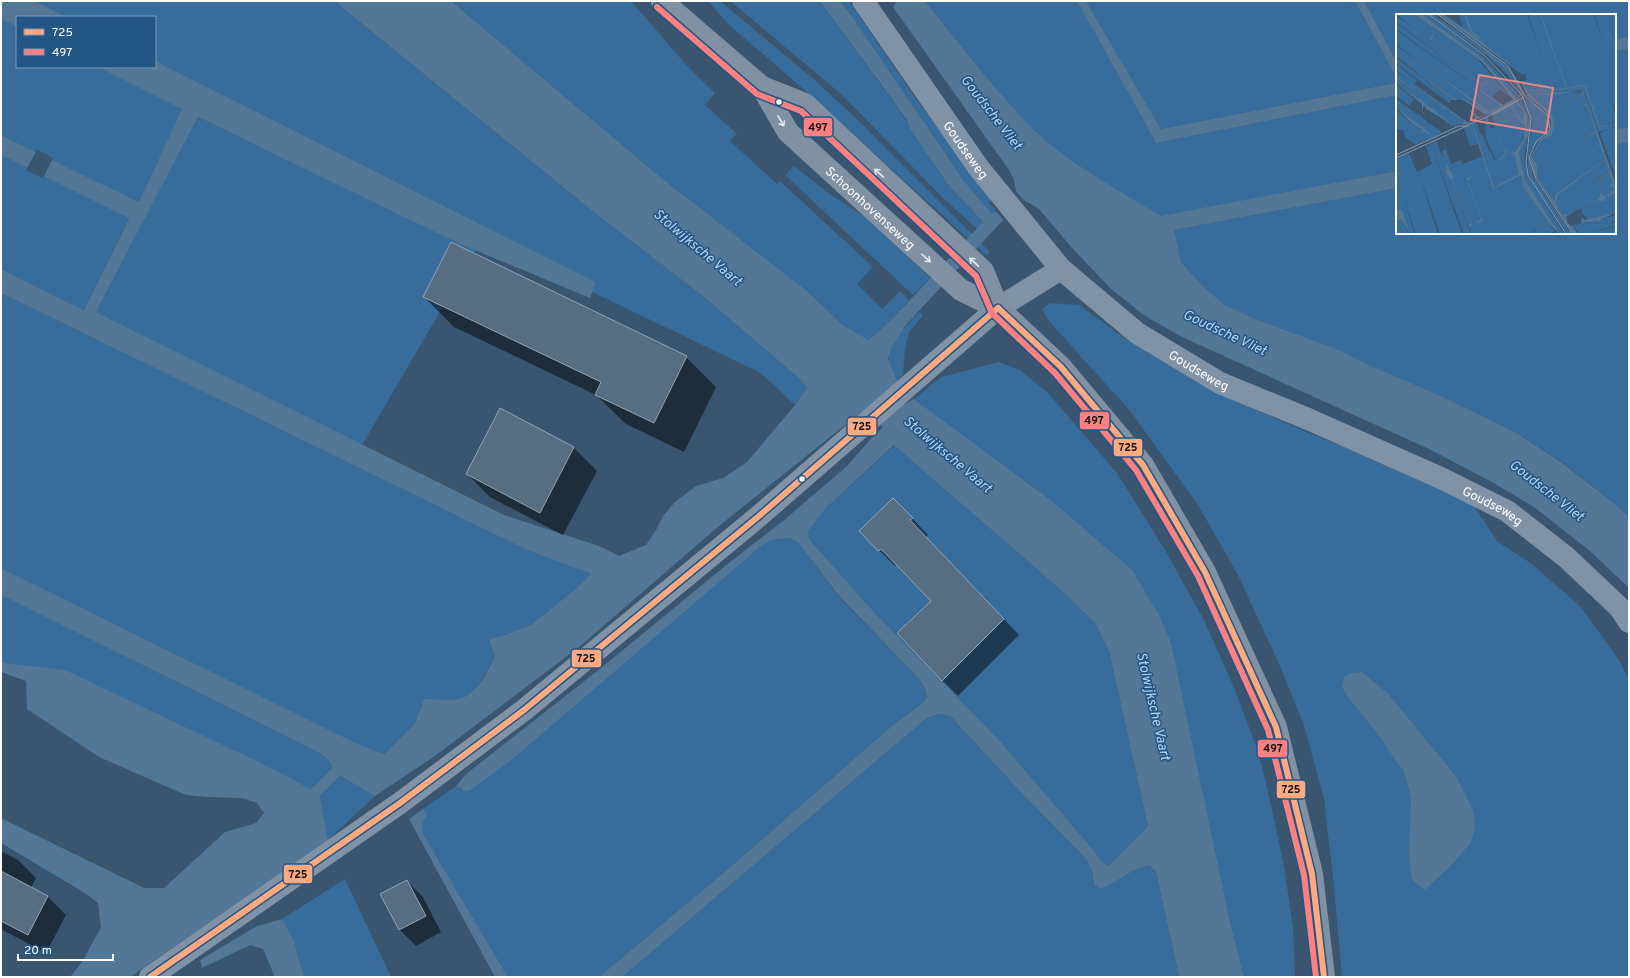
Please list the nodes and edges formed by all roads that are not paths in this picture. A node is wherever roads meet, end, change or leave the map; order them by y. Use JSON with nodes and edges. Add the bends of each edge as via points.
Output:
{"nodes":[{"id":1,"x":662,"y":1,"type":"edge"},
{"id":2,"x":863,"y":1,"type":"edge"},
{"id":3,"x":762,"y":87,"type":"junction"},
{"id":4,"x":1061,"y":269,"type":"junction"},
{"id":5,"x":998,"y":308,"type":"junction"},
{"id":6,"x":1629,"y":622,"type":"edge"},
{"id":7,"x":150,"y":977,"type":"edge"},
{"id":8,"x":1324,"y":977,"type":"edge"}],
"edges":[{"from":1,"to":3,"type":"main road","name":"Schoonhovenseweg"},
{"from":2,"to":4,"type":"street","name":"Goudseweg","via":[[978,167]]},
{"from":3,"to":5,"type":"main road","name":"Schoonhovenseweg","one_way":true,"via":[[788,132],[961,290]]},
{"from":5,"to":3,"type":"main road","name":"Schoonhovenseweg","one_way":true,"via":[[983,271],[805,104]]},
{"from":4,"to":5,"type":"street"},
{"from":4,"to":6,"type":"street","name":"Goudseweg","via":[[1137,333],[1220,383],[1329,428],[1507,511],[1566,557],[1618,607]]},
{"from":5,"to":7,"type":"street","via":[[759,516],[582,664],[491,736],[308,868]]},
{"from":5,"to":8,"type":"main road","name":"Schoonhovenseweg","via":[[1061,367],[1143,465],[1205,572],[1276,727],[1312,874]]}]}
